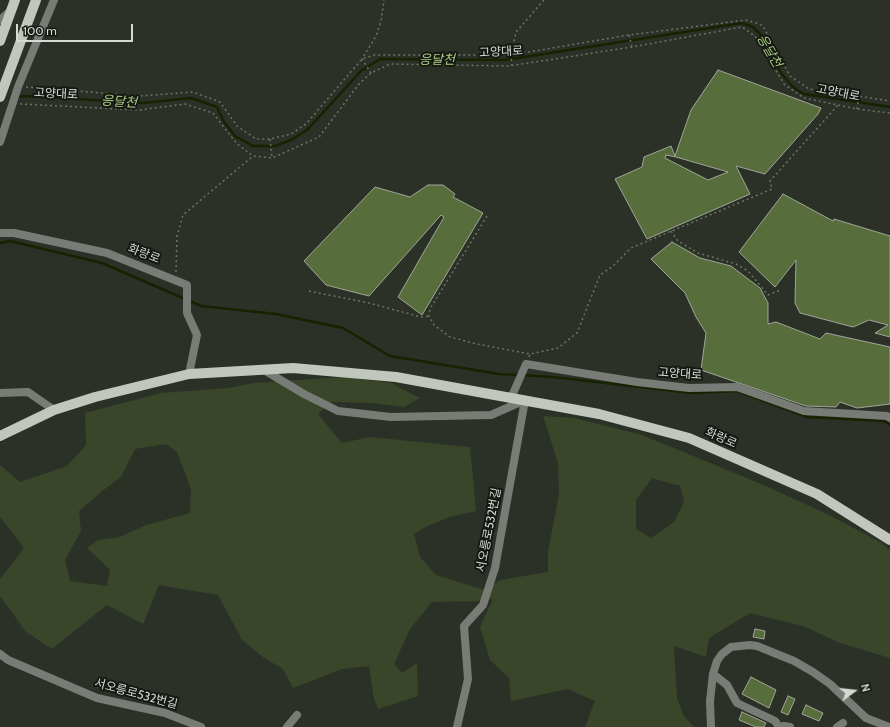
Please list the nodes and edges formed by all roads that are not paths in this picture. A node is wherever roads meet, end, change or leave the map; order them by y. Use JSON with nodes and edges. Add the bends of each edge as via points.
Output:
{"nodes":[{"id":1,"x":14,"y":0,"type":"edge"},
{"id":2,"x":36,"y":0,"type":"edge"},
{"id":3,"x":54,"y":0,"type":"edge"},
{"id":4,"x":9,"y":12,"type":"junction"},
{"id":5,"x":0,"y":20,"type":"edge"},
{"id":6,"x":0,"y":41,"type":"edge"},
{"id":7,"x":1,"y":93,"type":"edge"},
{"id":8,"x":0,"y":142,"type":"edge"},
{"id":9,"x":0,"y":233,"type":"edge"},
{"id":10,"x":264,"y":370,"type":"junction"},
{"id":11,"x":189,"y":374,"type":"junction"},
{"id":12,"x":0,"y":393,"type":"edge"},
{"id":13,"x":511,"y":398,"type":"junction"},
{"id":14,"x":525,"y":400,"type":"junction"},
{"id":15,"x":54,"y":410,"type":"junction"},
{"id":16,"x":890,"y":418,"type":"edge"},
{"id":17,"x":0,"y":436,"type":"edge"},
{"id":18,"x":890,"y":540,"type":"edge"},
{"id":19,"x":0,"y":654,"type":"edge"},
{"id":20,"x":713,"y":674,"type":"junction"},
{"id":21,"x":297,"y":714,"type":"dead end"},
{"id":22,"x":201,"y":727,"type":"edge"},
{"id":23,"x":286,"y":727,"type":"edge"},
{"id":24,"x":457,"y":727,"type":"edge"},
{"id":25,"x":711,"y":727,"type":"edge"},
{"id":26,"x":779,"y":727,"type":"edge"},
{"id":27,"x":790,"y":727,"type":"edge"},
{"id":28,"x":889,"y":727,"type":"edge"}],
"edges":[{"from":1,"to":4,"type":"main road"},
{"from":2,"to":7,"type":"main road"},
{"from":3,"to":8,"type":"street","via":[[17,89]]},
{"from":4,"to":5,"type":"street"},
{"from":4,"to":6,"type":"main road"},
{"from":9,"to":11,"type":"street","name":"화랑로","via":[[14,233],[107,253],[187,285],[187,313],[197,335]]},
{"from":10,"to":11,"type":"main road","name":"화랑로"},
{"from":10,"to":13,"type":"main road","name":"화랑로","via":[[293,368],[396,377]]},
{"from":10,"to":14,"type":"street","via":[[338,411],[391,417],[491,415]]},
{"from":11,"to":15,"type":"main road","name":"화랑로","via":[[94,397]]},
{"from":12,"to":15,"type":"street","via":[[28,392]]},
{"from":13,"to":14,"type":"main road","name":"화랑로"},
{"from":13,"to":16,"type":"street","name":"고양대로","via":[[526,364],[689,388],[737,387],[804,411]]},
{"from":14,"to":18,"type":"main road","name":"화랑로","via":[[599,414],[689,438],[817,494]]},
{"from":14,"to":24,"type":"street","name":"서오릉로532번길","via":[[495,568],[483,605],[464,626],[468,679]]},
{"from":15,"to":17,"type":"main road","name":"화랑로"},
{"from":19,"to":22,"type":"street","name":"서오릉로532번길","via":[[8,660],[97,698],[166,712]]},
{"from":20,"to":25,"type":"street"},
{"from":20,"to":26,"type":"street","via":[[727,685],[737,703],[771,718]]},
{"from":20,"to":28,"type":"street","via":[[717,661],[726,650],[740,645],[757,646],[817,675],[866,718]]},
{"from":21,"to":23,"type":"street"},
{"from":26,"to":27,"type":"street"}]}
